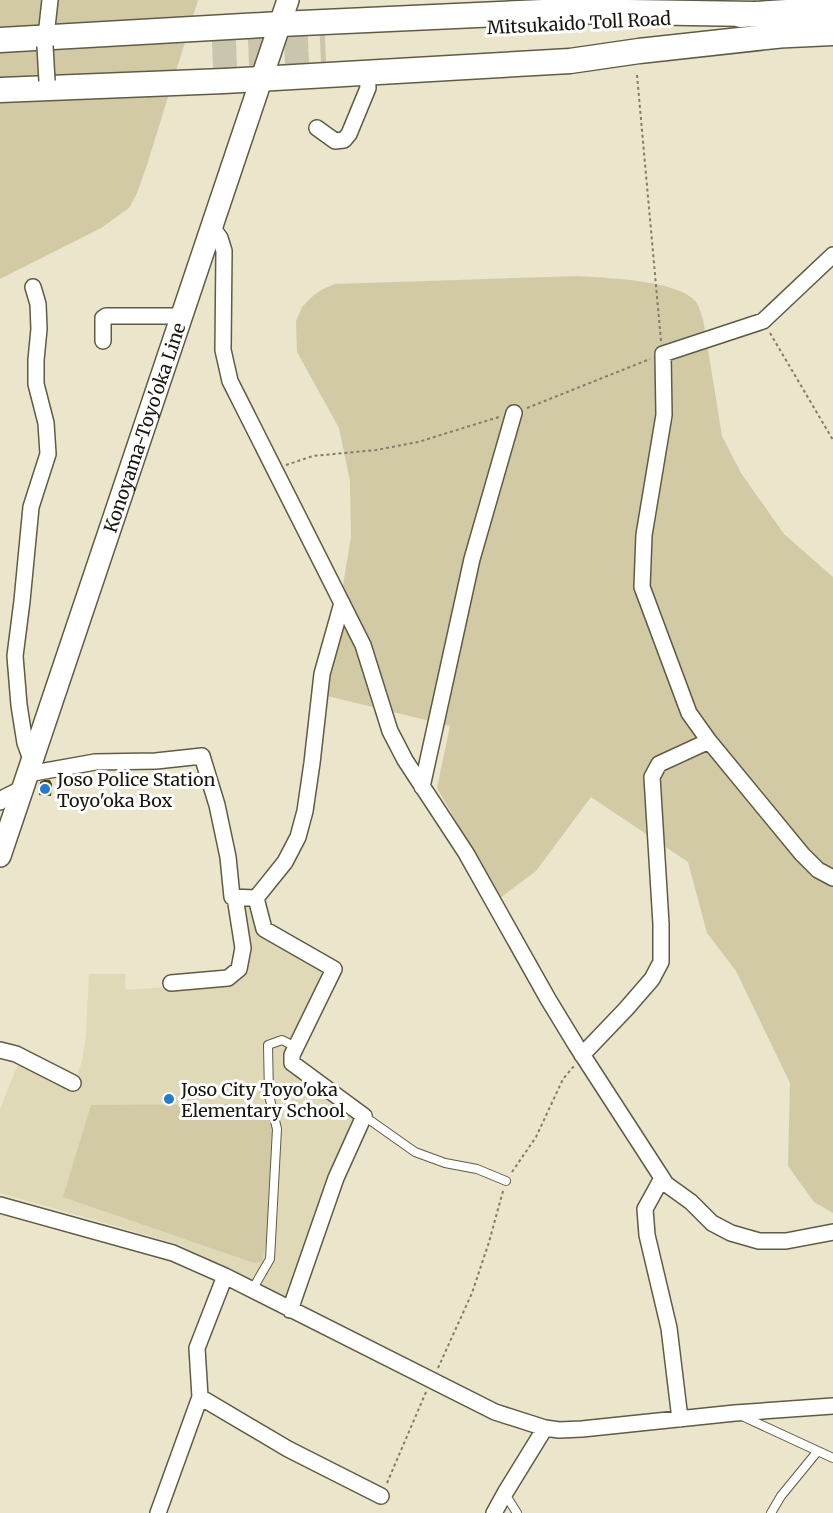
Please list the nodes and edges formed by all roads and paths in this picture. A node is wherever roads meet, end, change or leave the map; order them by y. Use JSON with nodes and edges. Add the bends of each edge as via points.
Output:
{"nodes":[{"id":1,"x":50,"y":0,"type":"edge"},
{"id":2,"x":288,"y":0,"type":"edge"},
{"id":3,"x":833,"y":9,"type":"edge"},
{"id":4,"x":754,"y":14,"type":"junction"},
{"id":5,"x":280,"y":24,"type":"junction"},
{"id":6,"x":833,"y":33,"type":"edge"},
{"id":7,"x":785,"y":36,"type":"junction"},
{"id":8,"x":0,"y":40,"type":"edge"},
{"id":9,"x":45,"y":42,"type":"junction"},
{"id":10,"x":0,"y":54,"type":"edge"},
{"id":11,"x":367,"y":73,"type":"junction"},
{"id":12,"x":637,"y":75,"type":"dead end"},
{"id":13,"x":0,"y":78,"type":"edge"},
{"id":14,"x":261,"y":78,"type":"junction"},
{"id":15,"x":47,"y":84,"type":"junction"},
{"id":16,"x":0,"y":90,"type":"edge"},
{"id":17,"x":317,"y":128,"type":"dead end"},
{"id":18,"x":212,"y":227,"type":"junction"},
{"id":19,"x":833,"y":255,"type":"edge"},
{"id":20,"x":33,"y":287,"type":"dead end"},
{"id":21,"x":182,"y":316,"type":"junction"},
{"id":22,"x":763,"y":321,"type":"junction"},
{"id":23,"x":103,"y":341,"type":"dead end"},
{"id":24,"x":663,"y":354,"type":"junction"},
{"id":25,"x":514,"y":412,"type":"junction"},
{"id":26,"x":833,"y":440,"type":"edge"},
{"id":27,"x":274,"y":469,"type":"junction"},
{"id":28,"x":342,"y":603,"type":"junction"},
{"id":29,"x":8,"y":656,"type":"edge"},
{"id":30,"x":709,"y":741,"type":"junction"},
{"id":31,"x":28,"y":775,"type":"junction"},
{"id":32,"x":422,"y":787,"type":"junction"},
{"id":33,"x":0,"y":802,"type":"edge"},
{"id":34,"x":0,"y":856,"type":"edge"},
{"id":35,"x":833,"y":878,"type":"edge"},
{"id":36,"x":235,"y":897,"type":"junction"},
{"id":37,"x":256,"y":898,"type":"junction"},
{"id":38,"x":171,"y":982,"type":"dead end"},
{"id":39,"x":296,"y":1047,"type":"junction"},
{"id":40,"x":0,"y":1050,"type":"edge"},
{"id":41,"x":582,"y":1055,"type":"junction"},
{"id":42,"x":73,"y":1083,"type":"dead end"},
{"id":43,"x":364,"y":1116,"type":"junction"},
{"id":44,"x":662,"y":1178,"type":"junction"},
{"id":45,"x":506,"y":1181,"type":"junction"},
{"id":46,"x":0,"y":1205,"type":"edge"},
{"id":47,"x":833,"y":1232,"type":"edge"},
{"id":48,"x":225,"y":1276,"type":"junction"},
{"id":49,"x":252,"y":1290,"type":"junction"},
{"id":50,"x":290,"y":1310,"type":"junction"},
{"id":51,"x":431,"y":1380,"type":"junction"},
{"id":52,"x":200,"y":1397,"type":"junction"},
{"id":53,"x":833,"y":1406,"type":"edge"},
{"id":54,"x":735,"y":1413,"type":"junction"},
{"id":55,"x":680,"y":1419,"type":"junction"},
{"id":56,"x":545,"y":1428,"type":"junction"},
{"id":57,"x":817,"y":1452,"type":"junction"},
{"id":58,"x":833,"y":1458,"type":"edge"},
{"id":59,"x":505,"y":1493,"type":"junction"},
{"id":60,"x":381,"y":1496,"type":"joint"},
{"id":61,"x":158,"y":1513,"type":"edge"},
{"id":62,"x":494,"y":1513,"type":"edge"},
{"id":63,"x":517,"y":1513,"type":"edge"},
{"id":64,"x":771,"y":1513,"type":"edge"}],
"edges":[{"from":1,"to":9,"type":"street"},
{"from":2,"to":5,"type":"main road","name":"Konoyama-Toyo'oka Line"},
{"from":3,"to":4,"type":"highway","name":"Mitsukaido Toll Road"},
{"from":4,"to":5,"type":"highway","via":[[565,12]]},
{"from":4,"to":7,"type":"highway","name":"Mitsukaido Toll Road","via":[[326,48]]},
{"from":5,"to":9,"type":"highway"},
{"from":5,"to":14,"type":"main road","name":"Konoyama-Toyo'oka Line"},
{"from":6,"to":7,"type":"highway","name":"Mitsukaido Toll Road"},
{"from":7,"to":11,"type":"highway","via":[[570,61]]},
{"from":8,"to":9,"type":"highway"},
{"from":9,"to":15,"type":"street","bridge":true},
{"from":10,"to":13,"type":"highway","via":[[213,54]]},
{"from":11,"to":14,"type":"highway"},
{"from":11,"to":17,"type":"street","via":[[368,88],[344,140],[335,141]]},
{"from":12,"to":24,"type":"path"},
{"from":14,"to":15,"type":"highway"},
{"from":14,"to":18,"type":"main road","name":"Konoyama-Toyo'oka Line"},
{"from":15,"to":16,"type":"highway"},
{"from":18,"to":21,"type":"main road","name":"Konoyama-Toyo'oka Line"},
{"from":18,"to":27,"type":"street","via":[[224,251],[223,350],[230,381]]},
{"from":19,"to":22,"type":"street"},
{"from":20,"to":29,"type":"street","via":[[39,329],[36,384],[46,423],[48,454],[31,507],[22,601]]},
{"from":21,"to":23,"type":"street","via":[[106,315]]},
{"from":21,"to":31,"type":"main road","name":"Konoyama-Toyo'oka Line"},
{"from":22,"to":24,"type":"street"},
{"from":22,"to":26,"type":"path"},
{"from":24,"to":25,"type":"path"},
{"from":24,"to":30,"type":"street","via":[[664,415],[644,535],[642,587],[689,712]]},
{"from":25,"to":27,"type":"path","via":[[418,442],[313,456]]},
{"from":25,"to":32,"type":"street","via":[[472,559]]},
{"from":27,"to":28,"type":"street"},
{"from":28,"to":32,"type":"street","via":[[363,645],[390,730]]},
{"from":28,"to":37,"type":"street","via":[[322,674],[312,764],[298,837],[285,862]]},
{"from":29,"to":31,"type":"street"},
{"from":30,"to":35,"type":"street","via":[[802,854]]},
{"from":30,"to":41,"type":"street","via":[[659,764],[652,777],[661,962],[652,979]]},
{"from":31,"to":33,"type":"street"},
{"from":31,"to":34,"type":"main road","name":"Konoyama-Toyo'oka Line"},
{"from":31,"to":36,"type":"street","via":[[95,762],[202,756],[217,805]]},
{"from":32,"to":41,"type":"street","via":[[466,853]]},
{"from":36,"to":37,"type":"street"},
{"from":36,"to":38,"type":"street","via":[[243,948],[239,969],[228,978]]},
{"from":37,"to":39,"type":"street","via":[[264,928],[334,969]]},
{"from":39,"to":43,"type":"street","via":[[292,1063]]},
{"from":39,"to":49,"type":"lane","via":[[282,1040],[268,1045],[269,1095],[278,1129],[270,1259]]},
{"from":40,"to":42,"type":"street"},
{"from":41,"to":44,"type":"street"},
{"from":41,"to":45,"type":"path","via":[[563,1079],[536,1137]]},
{"from":43,"to":45,"type":"lane","via":[[415,1152]]},
{"from":43,"to":50,"type":"street","via":[[336,1179]]},
{"from":44,"to":47,"type":"street","via":[[712,1223],[731,1233],[759,1241],[786,1242]]},
{"from":44,"to":55,"type":"street","via":[[645,1209],[647,1235],[669,1328]]},
{"from":45,"to":51,"type":"path","via":[[472,1293]]},
{"from":46,"to":48,"type":"street","via":[[173,1253]]},
{"from":48,"to":49,"type":"street"},
{"from":48,"to":52,"type":"street","via":[[197,1348]]},
{"from":49,"to":50,"type":"street"},
{"from":50,"to":51,"type":"street"},
{"from":51,"to":56,"type":"street","via":[[495,1412]]},
{"from":51,"to":60,"type":"path"},
{"from":52,"to":60,"type":"street","via":[[288,1449]]},
{"from":52,"to":61,"type":"street"},
{"from":53,"to":54,"type":"street"},
{"from":54,"to":55,"type":"street"},
{"from":54,"to":57,"type":"lane"},
{"from":55,"to":56,"type":"street","via":[[582,1429]]},
{"from":56,"to":59,"type":"street"},
{"from":57,"to":58,"type":"lane"},
{"from":57,"to":64,"type":"lane"},
{"from":59,"to":62,"type":"street"},
{"from":59,"to":63,"type":"lane"}]}
